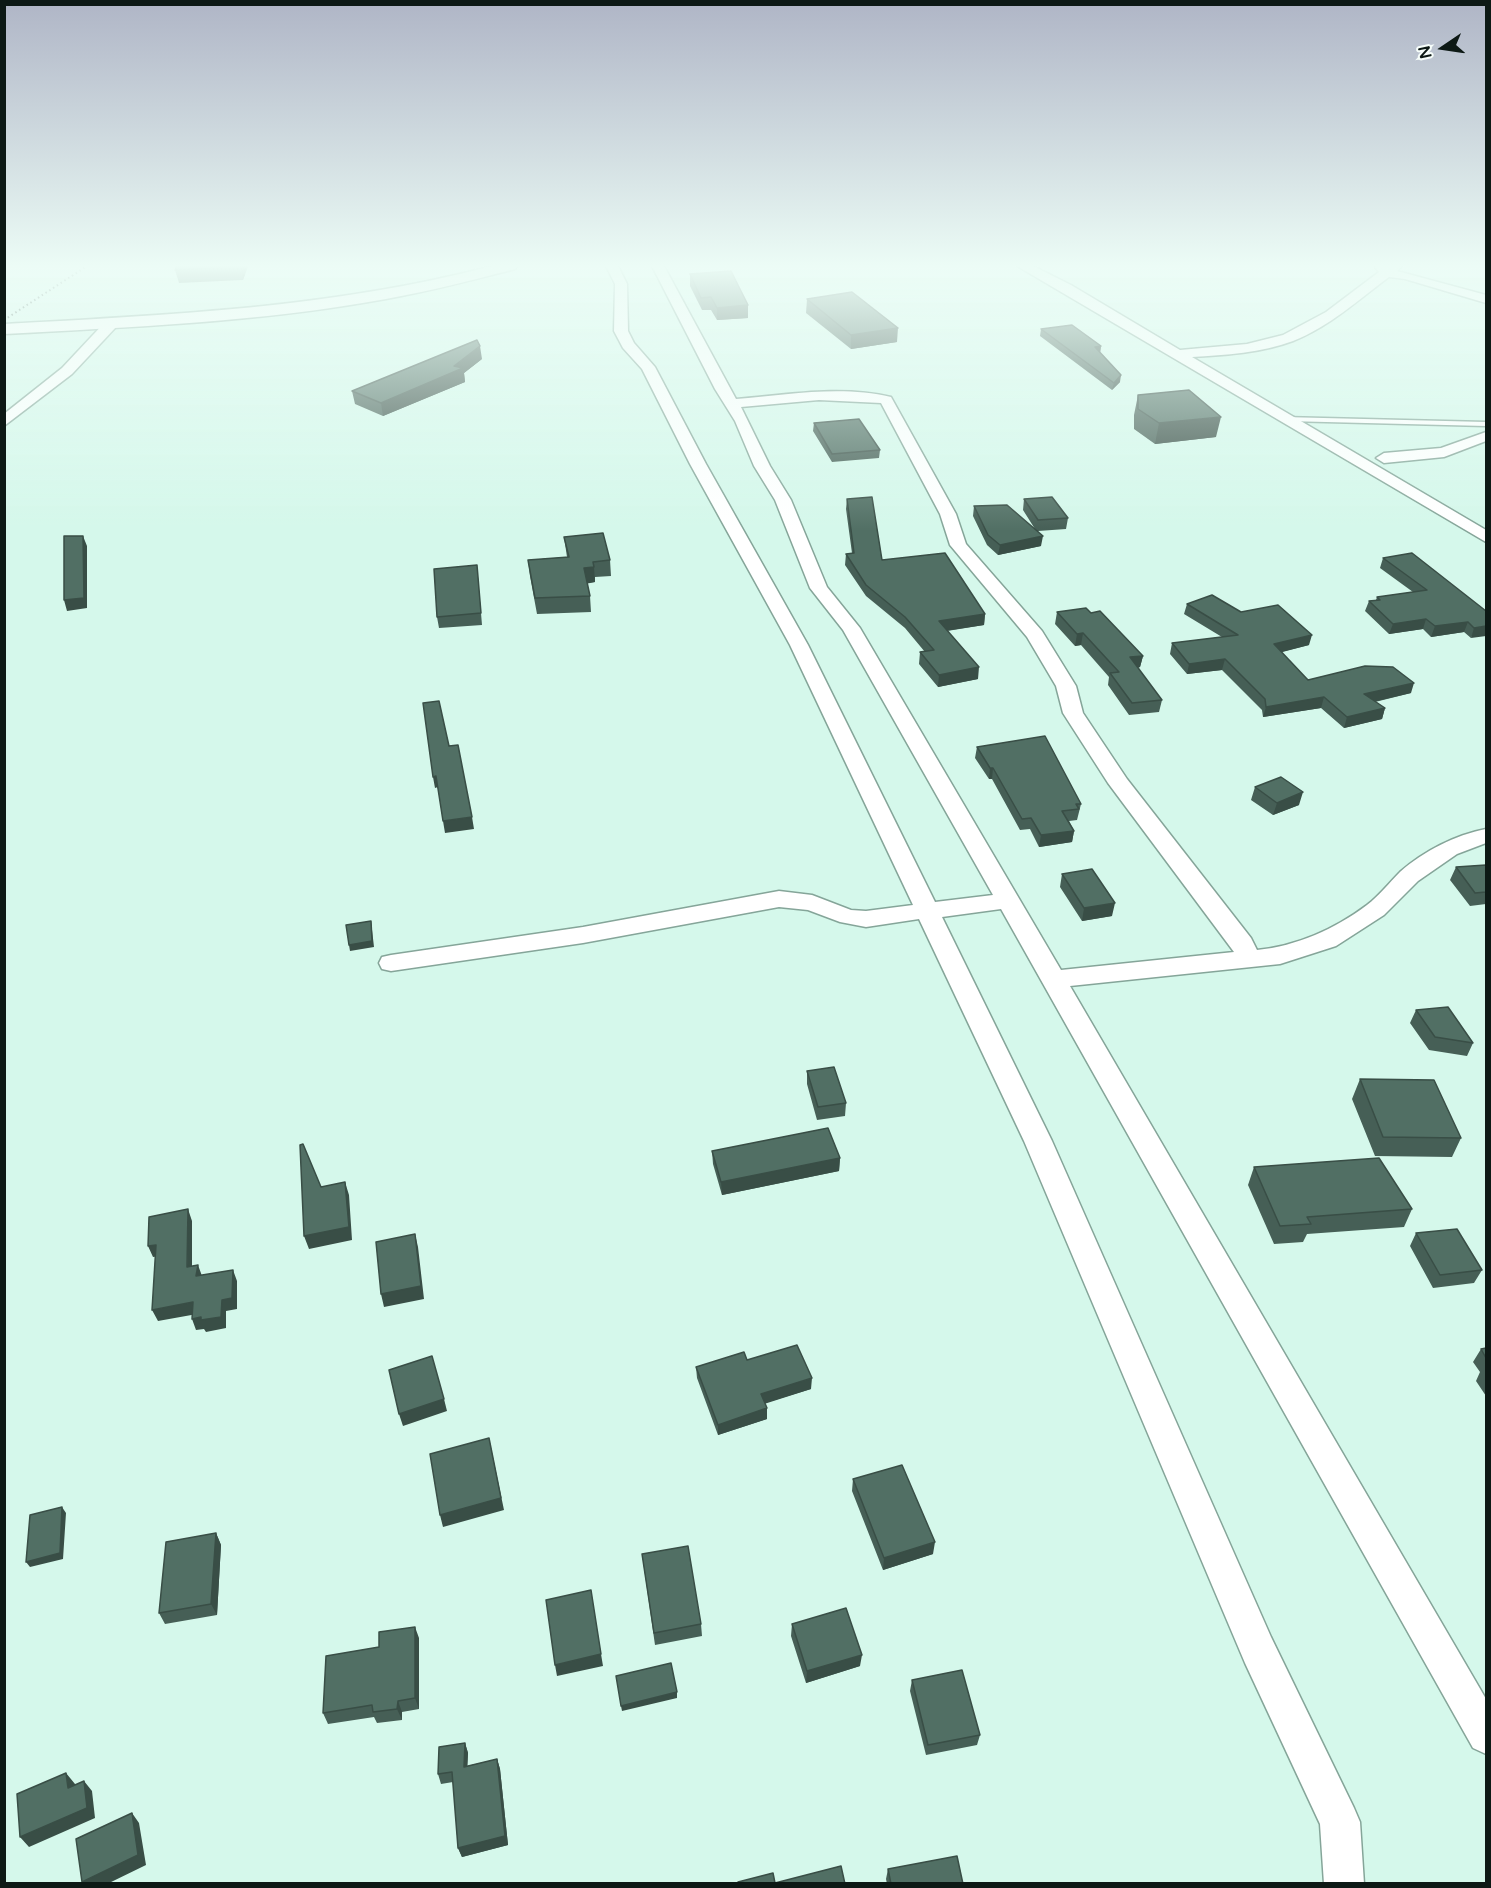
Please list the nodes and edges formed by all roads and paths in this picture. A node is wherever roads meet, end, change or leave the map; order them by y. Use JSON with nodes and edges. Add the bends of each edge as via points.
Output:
{"nodes":[{"id":1,"x":83,"y":354,"type":"edge"},
{"id":2,"x":636,"y":354,"type":"edge"},
{"id":3,"x":705,"y":354,"type":"edge"},
{"id":4,"x":1174,"y":354,"type":"edge"},
{"id":5,"x":731,"y":404,"type":"junction"},
{"id":6,"x":1286,"y":419,"type":"junction"},
{"id":7,"x":4,"y":422,"type":"edge"},
{"id":8,"x":1486,"y":424,"type":"edge"},
{"id":9,"x":1486,"y":436,"type":"edge"},
{"id":10,"x":1384,"y":458,"type":"dead end"},
{"id":11,"x":1486,"y":537,"type":"edge"},
{"id":12,"x":1486,"y":836,"type":"edge"},
{"id":13,"x":1008,"y":900,"type":"junction"},
{"id":14,"x":928,"y":911,"type":"junction"},
{"id":15,"x":1249,"y":960,"type":"junction"},
{"id":16,"x":391,"y":963,"type":"dead end"},
{"id":17,"x":1055,"y":979,"type":"junction"},
{"id":18,"x":1486,"y":1735,"type":"edge"},
{"id":19,"x":1344,"y":1884,"type":"edge"}],
"edges":[{"from":1,"to":7,"type":"street"},
{"from":2,"to":14,"type":"street","via":[[648,367],[799,645]]},
{"from":3,"to":5,"type":"street"},
{"from":4,"to":6,"type":"street"},
{"from":5,"to":13,"type":"street","via":[[796,526],[819,588],[850,628]]},
{"from":5,"to":15,"type":"street","via":[[819,396],[886,400],[948,514],[958,545],[1035,635],[1066,686],[1073,713],[1119,783],[1243,944]]},
{"from":6,"to":8,"type":"lane"},
{"from":6,"to":11,"type":"street"},
{"from":9,"to":10,"type":"street","via":[[1444,452]]},
{"from":12,"to":15,"type":"street","via":[[1449,849],[1410,876],[1376,910],[1328,940],[1280,957]]},
{"from":13,"to":14,"type":"street"},
{"from":13,"to":17,"type":"street"},
{"from":14,"to":16,"type":"street","via":[[866,920],[812,903],[779,899],[584,935]]},
{"from":14,"to":19,"type":"street","via":[[1038,1141],[1253,1639],[1340,1822]]},
{"from":15,"to":17,"type":"street"},
{"from":17,"to":18,"type":"street"}]}
